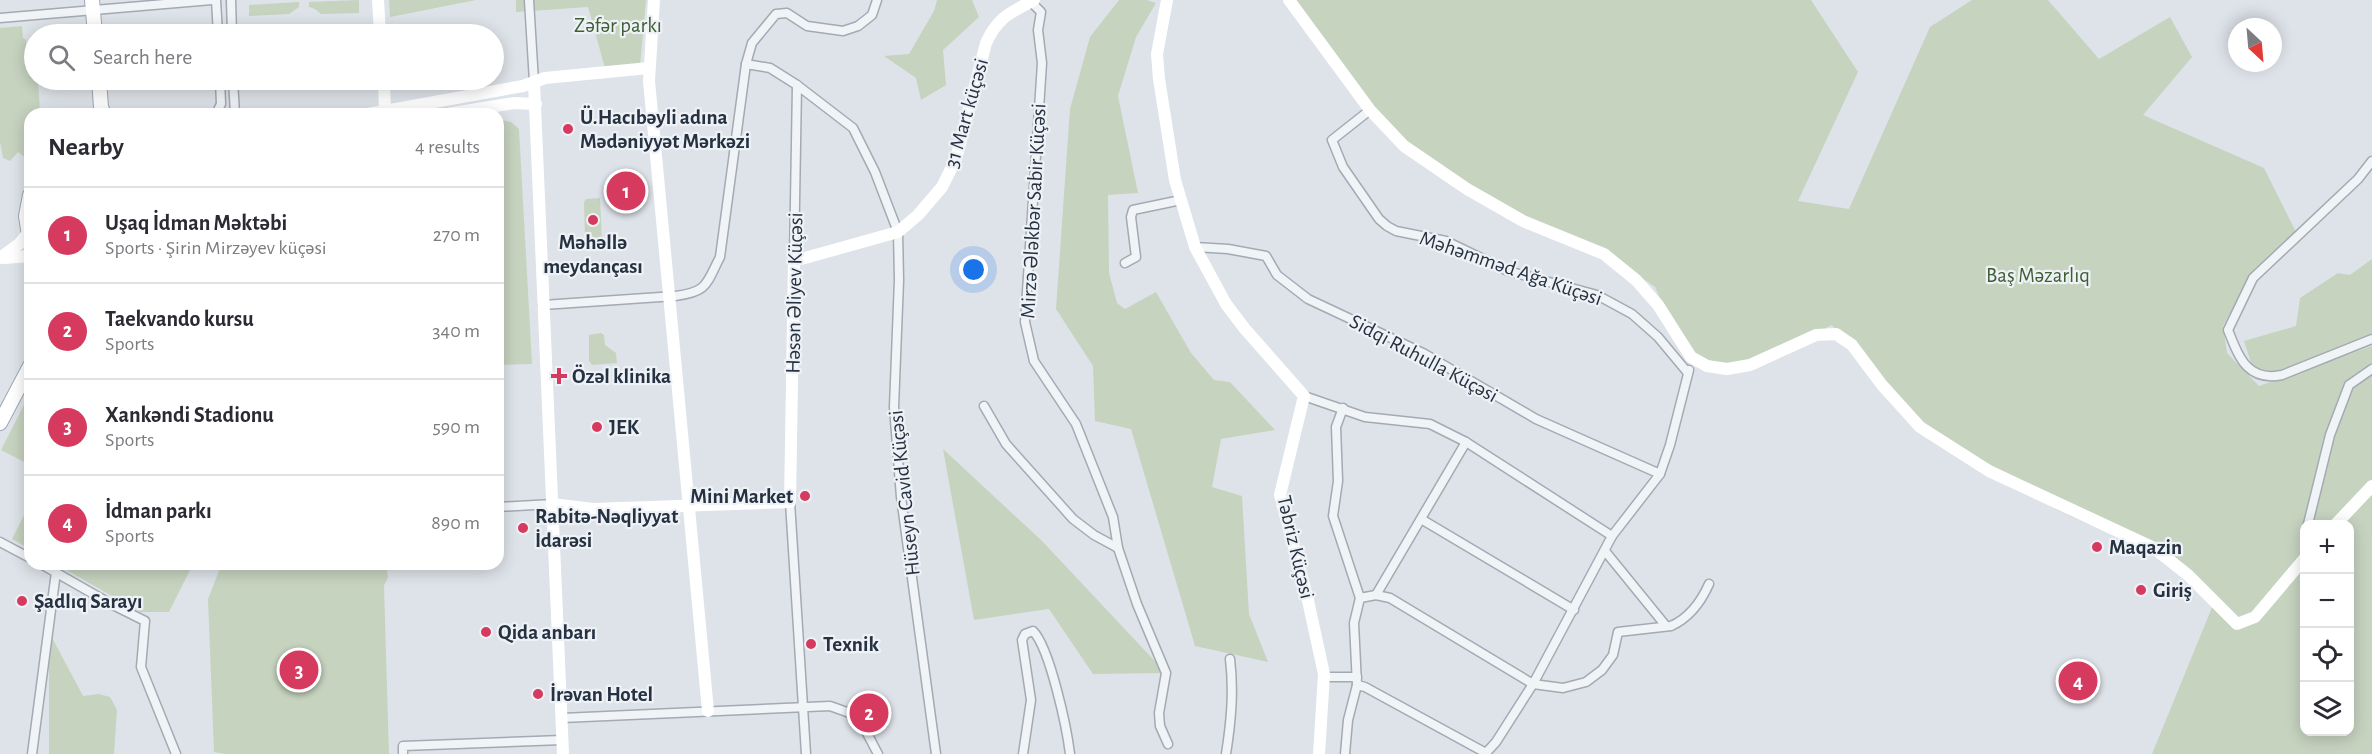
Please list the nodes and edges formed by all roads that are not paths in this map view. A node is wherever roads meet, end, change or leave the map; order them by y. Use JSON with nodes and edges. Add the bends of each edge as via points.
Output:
{"nodes":[{"id":1,"x":214,"y":0,"type":"edge"},
{"id":2,"x":231,"y":0,"type":"edge"},
{"id":3,"x":378,"y":0,"type":"edge"},
{"id":4,"x":529,"y":0,"type":"edge"},
{"id":5,"x":654,"y":0,"type":"edge"},
{"id":6,"x":877,"y":0,"type":"edge"},
{"id":7,"x":1167,"y":0,"type":"edge"},
{"id":8,"x":1289,"y":0,"type":"edge"},
{"id":9,"x":1031,"y":1,"type":"edge"},
{"id":10,"x":93,"y":5,"type":"edge"},
{"id":11,"x":0,"y":18,"type":"edge"},
{"id":12,"x":94,"y":24,"type":"edge"},
{"id":13,"x":217,"y":24,"type":"edge"},
{"id":14,"x":232,"y":24,"type":"edge"},
{"id":15,"x":379,"y":24,"type":"edge"},
{"id":16,"x":746,"y":64,"type":"junction"},
{"id":17,"x":649,"y":74,"type":"junction"},
{"id":18,"x":534,"y":82,"type":"junction"},
{"id":19,"x":797,"y":85,"type":"junction"},
{"id":20,"x":100,"y":90,"type":"edge"},
{"id":21,"x":220,"y":90,"type":"edge"},
{"id":22,"x":234,"y":90,"type":"edge"},
{"id":23,"x":384,"y":90,"type":"edge"},
{"id":24,"x":536,"y":104,"type":"junction"},
{"id":25,"x":101,"y":108,"type":"edge"},
{"id":26,"x":219,"y":108,"type":"edge"},
{"id":27,"x":235,"y":108,"type":"edge"},
{"id":28,"x":385,"y":108,"type":"edge"},
{"id":29,"x":411,"y":108,"type":"edge"},
{"id":30,"x":484,"y":108,"type":"edge"},
{"id":31,"x":1370,"y":110,"type":"junction"},
{"id":32,"x":2372,"y":161,"type":"edge"},
{"id":33,"x":1181,"y":200,"type":"junction"},
{"id":34,"x":898,"y":232,"type":"junction"},
{"id":35,"x":24,"y":240,"type":"edge"},
{"id":36,"x":1195,"y":247,"type":"junction"},
{"id":37,"x":24,"y":256,"type":"edge"},
{"id":38,"x":794,"y":261,"type":"junction"},
{"id":39,"x":1125,"y":263,"type":"dead end"},
{"id":40,"x":668,"y":297,"type":"junction"},
{"id":41,"x":543,"y":305,"type":"junction"},
{"id":42,"x":2372,"y":339,"type":"edge"},
{"id":43,"x":1691,"y":357,"type":"junction"},
{"id":44,"x":2372,"y":369,"type":"edge"},
{"id":45,"x":1688,"y":373,"type":"junction"},
{"id":46,"x":24,"y":377,"type":"edge"},
{"id":47,"x":1304,"y":396,"type":"junction"},
{"id":48,"x":984,"y":406,"type":"dead end"},
{"id":49,"x":1342,"y":408,"type":"junction"},
{"id":50,"x":0,"y":423,"type":"edge"},
{"id":51,"x":1466,"y":442,"type":"junction"},
{"id":52,"x":1660,"y":474,"type":"junction"},
{"id":53,"x":2372,"y":486,"type":"edge"},
{"id":54,"x":790,"y":502,"type":"junction"},
{"id":55,"x":552,"y":504,"type":"junction"},
{"id":56,"x":689,"y":506,"type":"junction"},
{"id":57,"x":504,"y":507,"type":"edge"},
{"id":58,"x":1421,"y":519,"type":"junction"},
{"id":59,"x":2309,"y":520,"type":"edge"},
{"id":60,"x":2341,"y":520,"type":"edge"},
{"id":61,"x":1612,"y":536,"type":"junction"},
{"id":62,"x":0,"y":542,"type":"edge"},
{"id":63,"x":1118,"y":548,"type":"junction"},
{"id":64,"x":1605,"y":551,"type":"junction"},
{"id":65,"x":24,"y":555,"type":"edge"},
{"id":66,"x":2300,"y":564,"type":"edge"},
{"id":67,"x":52,"y":570,"type":"edge"},
{"id":68,"x":56,"y":572,"type":"junction"},
{"id":69,"x":1709,"y":584,"type":"dead end"},
{"id":70,"x":1376,"y":595,"type":"junction"},
{"id":71,"x":1360,"y":598,"type":"junction"},
{"id":72,"x":1574,"y":610,"type":"junction"},
{"id":73,"x":1666,"y":626,"type":"junction"},
{"id":74,"x":1230,"y":659,"type":"dead end"},
{"id":75,"x":1324,"y":677,"type":"junction"},
{"id":76,"x":1357,"y":681,"type":"junction"},
{"id":77,"x":1533,"y":684,"type":"junction"},
{"id":78,"x":802,"y":706,"type":"junction"},
{"id":79,"x":708,"y":711,"type":"junction"},
{"id":80,"x":562,"y":718,"type":"junction"},
{"id":81,"x":562,"y":740,"type":"junction"},
{"id":82,"x":1168,"y":744,"type":"dead end"},
{"id":83,"x":32,"y":754,"type":"edge"},
{"id":84,"x":176,"y":754,"type":"edge"},
{"id":85,"x":403,"y":754,"type":"edge"},
{"id":86,"x":563,"y":754,"type":"edge"},
{"id":87,"x":806,"y":754,"type":"edge"},
{"id":88,"x":878,"y":754,"type":"edge"},
{"id":89,"x":936,"y":754,"type":"edge"},
{"id":90,"x":1023,"y":754,"type":"edge"},
{"id":91,"x":1070,"y":754,"type":"edge"},
{"id":92,"x":1226,"y":754,"type":"edge"},
{"id":93,"x":1319,"y":754,"type":"edge"},
{"id":94,"x":1346,"y":754,"type":"edge"},
{"id":95,"x":1486,"y":754,"type":"edge"}],
"edges":[{"from":1,"to":10,"type":"street"},
{"from":1,"to":13,"type":"street"},
{"from":2,"to":14,"type":"street"},
{"from":3,"to":15,"type":"street"},
{"from":4,"to":18,"type":"street"},
{"from":5,"to":17,"type":"street"},
{"from":6,"to":16,"type":"street","via":[[872,15],[843,31],[807,26],[787,13],[776,14],[752,43]]},
{"from":7,"to":33,"type":"street","via":[[1157,54],[1158,71]]},
{"from":8,"to":31,"type":"street"},
{"from":9,"to":34,"type":"street","name":"31 Mart küçəsi","via":[[994,26],[986,43],[956,159],[942,187]]},
{"from":9,"to":63,"type":"street","name":"Mirzə Ələkbər Sabir Küçəsi","via":[[1041,12],[1038,30],[1042,63],[1025,322],[1034,361],[1076,424],[1113,517]]},
{"from":10,"to":11,"type":"street"},
{"from":10,"to":12,"type":"main road"},
{"from":16,"to":19,"type":"street","via":[[770,68]]},
{"from":16,"to":40,"type":"street","via":[[720,257],[705,285],[695,293]]},
{"from":17,"to":18,"type":"street","via":[[545,78]]},
{"from":17,"to":40,"type":"street"},
{"from":18,"to":24,"type":"street"},
{"from":18,"to":29,"type":"street"},
{"from":19,"to":34,"type":"street","name":"Hüseyn Cavid Küçəsi","via":[[853,128]]},
{"from":19,"to":38,"type":"street","name":"Həsən Əliyev Küçəsi"},
{"from":20,"to":25,"type":"main road"},
{"from":21,"to":26,"type":"street"},
{"from":22,"to":27,"type":"street"},
{"from":23,"to":28,"type":"street"},
{"from":24,"to":30,"type":"street"},
{"from":24,"to":41,"type":"street"},
{"from":31,"to":43,"type":"street","via":[[1404,146],[1467,189],[1523,221],[1604,254],[1636,280],[1658,305]]},
{"from":31,"to":45,"type":"street","name":"Məhəmməd Ağa Küçəsi","via":[[1332,140],[1343,167],[1379,219],[1396,231],[1446,241],[1508,271],[1598,295],[1632,314],[1658,337]]},
{"from":32,"to":42,"type":"street","via":[[2358,179],[2253,278],[2228,330],[2243,365],[2268,378]]},
{"from":33,"to":36,"type":"street"},
{"from":33,"to":39,"type":"street","via":[[1133,210],[1136,257]]},
{"from":34,"to":38,"type":"street","name":"31 Mart küçəsi"},
{"from":34,"to":89,"type":"street","name":"Hüseyn Cavid Küçəsi","via":[[894,407],[901,496]]},
{"from":35,"to":37,"type":"street","via":[[0,258]]},
{"from":36,"to":47,"type":"street","via":[[1245,330]]},
{"from":36,"to":52,"type":"street","name":"Sidqi Ruhulla Küçəsi","via":[[1266,256],[1277,275],[1308,299],[1423,353],[1536,419]]},
{"from":38,"to":54,"type":"street","name":"Həsən Əliyev Küçəsi"},
{"from":40,"to":41,"type":"street"},
{"from":40,"to":56,"type":"street"},
{"from":41,"to":55,"type":"street"},
{"from":43,"to":45,"type":"street"},
{"from":43,"to":66,"type":"street","via":[[1707,366],[1727,369],[1750,364],[1816,335],[1836,334],[1852,345],[1882,386],[1920,427],[1989,471],[2154,548],[2188,575],[2237,624],[2254,617]]},
{"from":44,"to":59,"type":"street","via":[[2349,385],[2330,435]]},
{"from":45,"to":52,"type":"street"},
{"from":46,"to":50,"type":"main road"},
{"from":47,"to":49,"type":"street"},
{"from":47,"to":75,"type":"street","name":"Təbriz Küçəsi","via":[[1280,495]]},
{"from":48,"to":63,"type":"street","via":[[1006,444],[1072,519]]},
{"from":49,"to":51,"type":"street","via":[[1365,417],[1430,424]]},
{"from":49,"to":71,"type":"street","via":[[1336,427],[1338,470],[1333,516]]},
{"from":51,"to":58,"type":"street"},
{"from":51,"to":61,"type":"street"},
{"from":52,"to":61,"type":"street"},
{"from":53,"to":60,"type":"street"},
{"from":54,"to":56,"type":"street"},
{"from":54,"to":78,"type":"street","name":"Həsən Əliyev Küçəsi"},
{"from":55,"to":56,"type":"street","via":[[593,509]]},
{"from":55,"to":57,"type":"street"},
{"from":55,"to":80,"type":"street"},
{"from":56,"to":79,"type":"street"},
{"from":58,"to":70,"type":"street"},
{"from":58,"to":72,"type":"street"},
{"from":61,"to":64,"type":"street"},
{"from":62,"to":65,"type":"street"},
{"from":63,"to":82,"type":"street","name":"Mirzə Ələkbər Sabir Küçəsi","via":[[1166,674],[1159,713]]},
{"from":64,"to":72,"type":"street"},
{"from":64,"to":73,"type":"street"},
{"from":67,"to":68,"type":"street"},
{"from":68,"to":83,"type":"street"},
{"from":68,"to":84,"type":"street","via":[[145,621],[141,667]]},
{"from":69,"to":73,"type":"street","via":[[1686,616]]},
{"from":70,"to":71,"type":"street"},
{"from":70,"to":77,"type":"street","via":[[1390,598]]},
{"from":71,"to":76,"type":"street","via":[[1354,623]]},
{"from":72,"to":77,"type":"street"},
{"from":73,"to":77,"type":"street","via":[[1618,632],[1613,655],[1586,682],[1563,688]]},
{"from":74,"to":92,"type":"street","via":[[1233,685]]},
{"from":75,"to":76,"type":"street"},
{"from":75,"to":93,"type":"street","name":"Təbriz Küçəsi"},
{"from":76,"to":94,"type":"street","via":[[1348,720]]},
{"from":76,"to":95,"type":"street"},
{"from":77,"to":95,"type":"street"},
{"from":78,"to":79,"type":"street"},
{"from":78,"to":87,"type":"street","name":"Həsən Əliyev Küçəsi"},
{"from":78,"to":88,"type":"street","via":[[830,706],[858,716]]},
{"from":79,"to":80,"type":"street"},
{"from":80,"to":81,"type":"street"},
{"from":81,"to":85,"type":"street","via":[[403,746]]},
{"from":81,"to":86,"type":"street"},
{"from":90,"to":91,"type":"street","via":[[1031,700],[1022,640],[1033,631],[1048,660]]}]}
